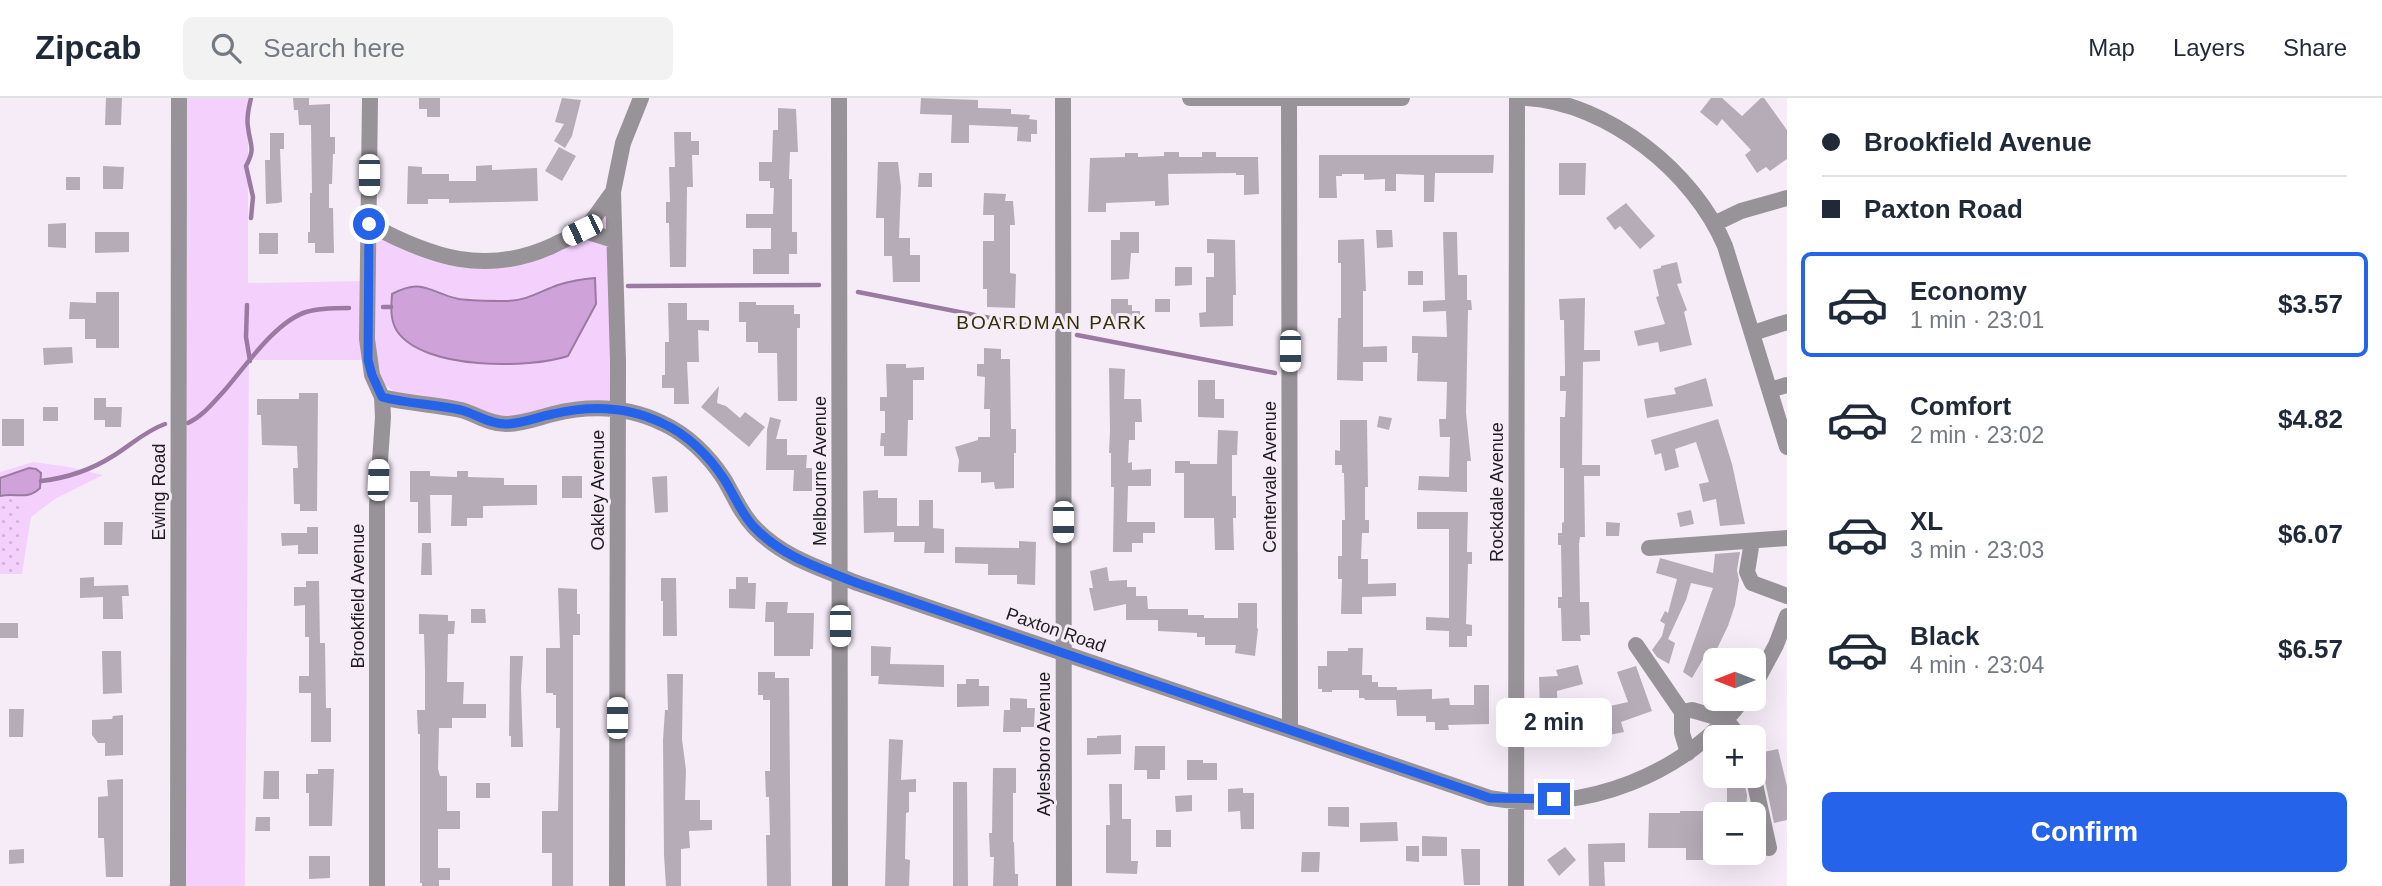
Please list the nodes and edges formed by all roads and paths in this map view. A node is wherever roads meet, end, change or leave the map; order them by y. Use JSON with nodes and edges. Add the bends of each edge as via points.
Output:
{"nodes":[{"id":1,"x":179,"y":98,"type":"edge"},
{"id":2,"x":370,"y":98,"type":"edge"},
{"id":3,"x":641,"y":98,"type":"edge"},
{"id":4,"x":839,"y":98,"type":"edge"},
{"id":5,"x":1063,"y":98,"type":"edge"},
{"id":6,"x":1190,"y":98,"type":"edge"},
{"id":7,"x":1289,"y":98,"type":"edge"},
{"id":8,"x":1402,"y":98,"type":"edge"},
{"id":9,"x":1517,"y":98,"type":"edge"},
{"id":10,"x":1527,"y":98,"type":"edge"},
{"id":11,"x":613,"y":192,"type":"junction"},
{"id":12,"x":1787,"y":198,"type":"edge"},
{"id":13,"x":1716,"y":223,"type":"junction"},
{"id":14,"x":369,"y":224,"type":"junction"},
{"id":15,"x":582,"y":230,"type":"junction"},
{"id":16,"x":614,"y":240,"type":"junction"},
{"id":17,"x":1787,"y":322,"type":"edge"},
{"id":18,"x":1753,"y":333,"type":"junction"},
{"id":19,"x":1787,"y":385,"type":"edge"},
{"id":20,"x":1770,"y":390,"type":"junction"},
{"id":21,"x":382,"y":397,"type":"junction"},
{"id":22,"x":617,"y":410,"type":"junction"},
{"id":23,"x":1784,"y":423,"type":"edge"},
{"id":24,"x":1787,"y":447,"type":"edge"},
{"id":25,"x":1787,"y":538,"type":"edge"},
{"id":26,"x":1752,"y":541,"type":"junction"},
{"id":27,"x":1648,"y":548,"type":"dead end"},
{"id":28,"x":840,"y":576,"type":"junction"},
{"id":29,"x":1787,"y":596,"type":"edge"},
{"id":30,"x":1787,"y":616,"type":"edge"},
{"id":31,"x":1636,"y":645,"type":"dead end"},
{"id":32,"x":1063,"y":653,"type":"junction"},
{"id":33,"x":1766,"y":664,"type":"edge"},
{"id":34,"x":1733,"y":711,"type":"edge"},
{"id":35,"x":1682,"y":712,"type":"junction"},
{"id":36,"x":1726,"y":720,"type":"junction"},
{"id":37,"x":1730,"y":725,"type":"edge"},
{"id":38,"x":1290,"y":730,"type":"junction"},
{"id":39,"x":1688,"y":753,"type":"junction"},
{"id":40,"x":1756,"y":788,"type":"edge"},
{"id":41,"x":1516,"y":799,"type":"junction"},
{"id":42,"x":1769,"y":848,"type":"dead end"},
{"id":43,"x":178,"y":886,"type":"edge"},
{"id":44,"x":377,"y":886,"type":"edge"},
{"id":45,"x":617,"y":886,"type":"edge"},
{"id":46,"x":840,"y":886,"type":"edge"},
{"id":47,"x":1064,"y":886,"type":"edge"},
{"id":48,"x":1516,"y":886,"type":"edge"}],
"edges":[{"from":1,"to":43,"type":"street","name":"Ewing Road"},
{"from":2,"to":14,"type":"street","name":"Brookfield Avenue"},
{"from":3,"to":11,"type":"street","name":"Oakley Avenue","via":[[623,143]]},
{"from":4,"to":28,"type":"street","name":"Melbourne Avenue"},
{"from":5,"to":32,"type":"street","name":"Aylesboro Avenue"},
{"from":6,"to":7,"type":"street"},
{"from":7,"to":8,"type":"street"},
{"from":7,"to":38,"type":"street","name":"Centervale Avenue"},
{"from":9,"to":41,"type":"street","name":"Rockdale Avenue"},
{"from":10,"to":13,"type":"street","via":[[1576,110],[1629,134],[1672,168]]},
{"from":11,"to":15,"type":"street"},
{"from":11,"to":16,"type":"street","name":"Oakley Avenue"},
{"from":12,"to":13,"type":"street"},
{"from":13,"to":18,"type":"street"},
{"from":14,"to":15,"type":"street","via":[[428,253],[478,261],[524,256]]},
{"from":14,"to":21,"type":"street","name":"Brookfield Avenue","via":[[368,360]]},
{"from":15,"to":16,"type":"street"},
{"from":16,"to":22,"type":"street","name":"Oakley Avenue"},
{"from":17,"to":18,"type":"street"},
{"from":18,"to":20,"type":"street"},
{"from":19,"to":20,"type":"street"},
{"from":20,"to":23,"type":"street"},
{"from":21,"to":22,"type":"street","name":"Paxton Road","via":[[464,411],[503,425],[577,409]]},
{"from":21,"to":44,"type":"street","name":"Brookfield Avenue","via":[[377,505]]},
{"from":22,"to":28,"type":"street","name":"Paxton Road","via":[[640,413],[683,436],[713,465],[744,515],[766,539],[803,563]]},
{"from":22,"to":45,"type":"street","name":"Oakley Avenue"},
{"from":23,"to":24,"type":"street"},
{"from":25,"to":26,"type":"street"},
{"from":26,"to":27,"type":"street"},
{"from":26,"to":29,"type":"street","via":[[1747,572],[1752,583]]},
{"from":28,"to":32,"type":"street","name":"Paxton Road"},
{"from":28,"to":46,"type":"street","name":"Melbourne Avenue"},
{"from":30,"to":33,"type":"street"},
{"from":31,"to":35,"type":"street"},
{"from":32,"to":38,"type":"street","name":"Paxton Road"},
{"from":32,"to":47,"type":"street","name":"Aylesboro Avenue"},
{"from":34,"to":36,"type":"street","name":"Paxton Road"},
{"from":35,"to":36,"type":"street","via":[[1692,710]]},
{"from":35,"to":39,"type":"street"},
{"from":36,"to":37,"type":"street"},
{"from":36,"to":39,"type":"street","name":"Paxton Road"},
{"from":38,"to":41,"type":"street","name":"Paxton Road","via":[[1490,798]]},
{"from":39,"to":41,"type":"street","name":"Paxton Road","via":[[1618,788],[1569,798]]},
{"from":40,"to":42,"type":"street"},
{"from":41,"to":48,"type":"street","name":"Rockdale Avenue"}]}
